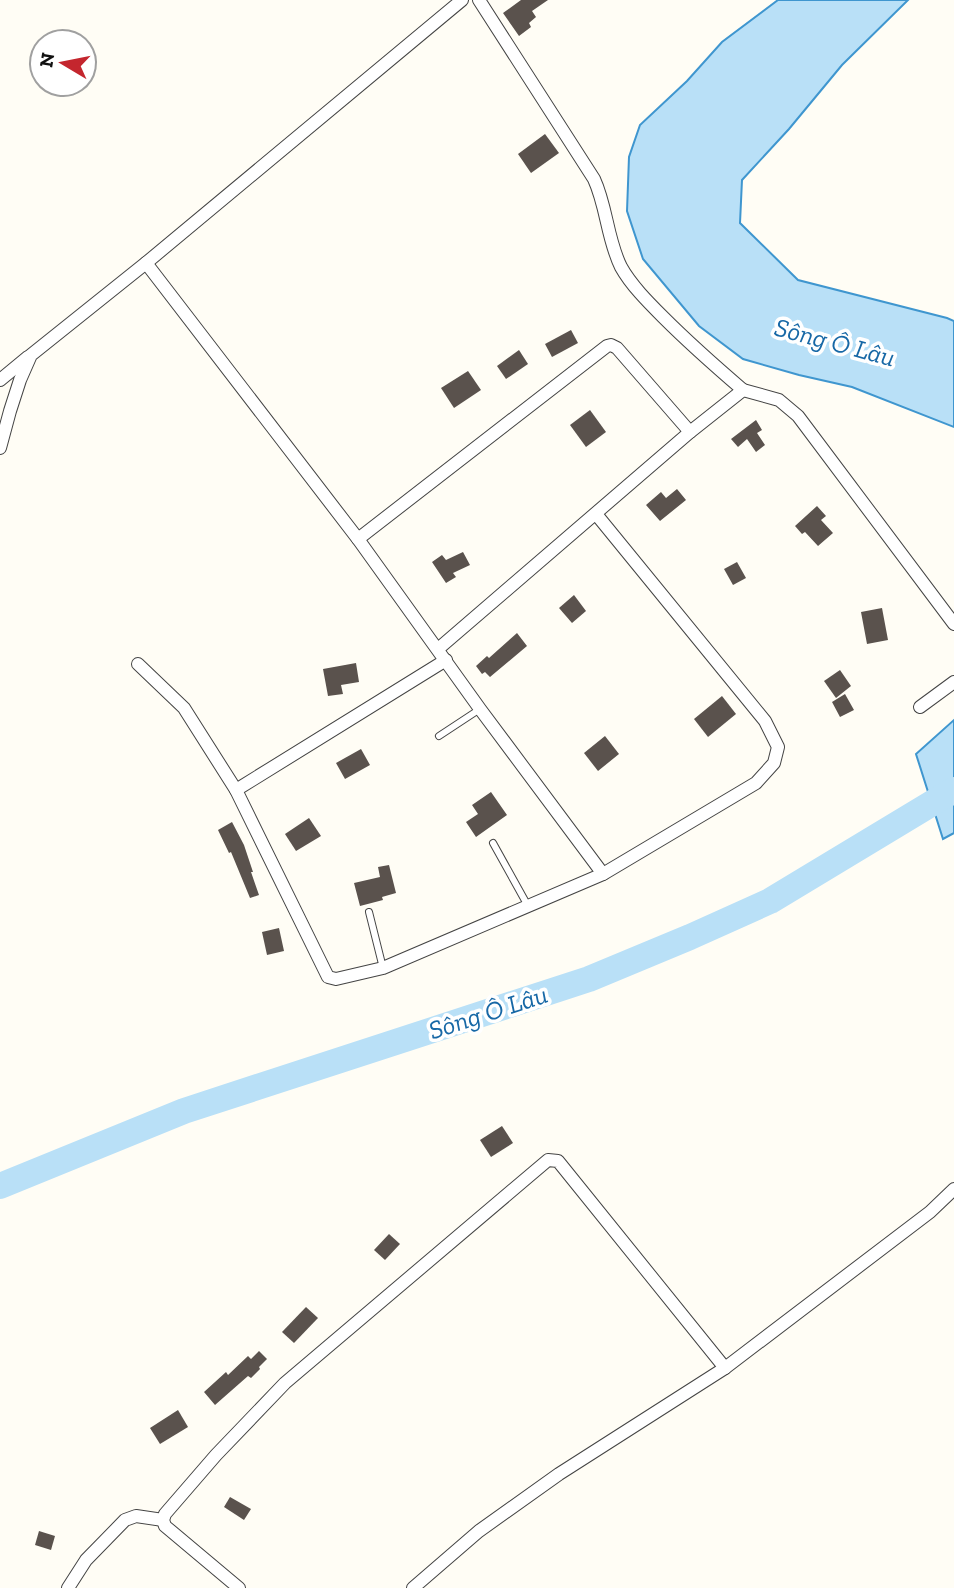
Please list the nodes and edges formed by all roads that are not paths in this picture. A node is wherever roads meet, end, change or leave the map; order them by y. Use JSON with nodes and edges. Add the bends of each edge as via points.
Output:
{"nodes":[{"id":1,"x":463,"y":0,"type":"edge"},
{"id":2,"x":479,"y":0,"type":"edge"},
{"id":3,"x":146,"y":263,"type":"junction"},
{"id":4,"x":31,"y":355,"type":"junction"},
{"id":5,"x":0,"y":380,"type":"edge"},
{"id":6,"x":743,"y":390,"type":"junction"},
{"id":7,"x":690,"y":432,"type":"junction"},
{"id":8,"x":0,"y":448,"type":"edge"},
{"id":9,"x":596,"y":514,"type":"junction"},
{"id":10,"x":358,"y":540,"type":"junction"},
{"id":11,"x":954,"y":624,"type":"edge"},
{"id":12,"x":442,"y":655,"type":"junction"},
{"id":13,"x":138,"y":664,"type":"dead end"},
{"id":14,"x":954,"y":682,"type":"edge"},
{"id":15,"x":920,"y":707,"type":"dead end"},
{"id":16,"x":480,"y":709,"type":"junction"},
{"id":17,"x":439,"y":736,"type":"dead end"},
{"id":18,"x":236,"y":790,"type":"junction"},
{"id":19,"x":493,"y":843,"type":"dead end"},
{"id":20,"x":603,"y":874,"type":"junction"},
{"id":21,"x":528,"y":905,"type":"junction"},
{"id":22,"x":369,"y":912,"type":"dead end"},
{"id":23,"x":383,"y":968,"type":"junction"},
{"id":24,"x":954,"y":1189,"type":"edge"},
{"id":25,"x":725,"y":1368,"type":"junction"},
{"id":26,"x":163,"y":1520,"type":"junction"},
{"id":27,"x":68,"y":1588,"type":"edge"},
{"id":28,"x":239,"y":1588,"type":"edge"},
{"id":29,"x":413,"y":1588,"type":"edge"}],
"edges":[{"from":1,"to":3,"type":"street"},
{"from":2,"to":6,"type":"street","via":[[594,179],[622,268],[661,315]]},
{"from":3,"to":4,"type":"street"},
{"from":3,"to":10,"type":"street"},
{"from":4,"to":5,"type":"street"},
{"from":4,"to":8,"type":"street"},
{"from":6,"to":7,"type":"street"},
{"from":6,"to":11,"type":"street","via":[[779,400],[798,416]]},
{"from":7,"to":9,"type":"street"},
{"from":7,"to":10,"type":"street","via":[[617,348],[607,346]]},
{"from":9,"to":12,"type":"street"},
{"from":9,"to":20,"type":"street","via":[[765,721],[778,747],[774,763],[756,783]]},
{"from":10,"to":12,"type":"street"},
{"from":12,"to":16,"type":"street"},
{"from":12,"to":18,"type":"street"},
{"from":13,"to":18,"type":"street","via":[[184,708]]},
{"from":14,"to":15,"type":"street"},
{"from":16,"to":17,"type":"lane"},
{"from":16,"to":20,"type":"street"},
{"from":18,"to":23,"type":"street","via":[[328,977]]},
{"from":19,"to":21,"type":"lane"},
{"from":20,"to":21,"type":"street"},
{"from":21,"to":23,"type":"street"},
{"from":22,"to":23,"type":"lane"},
{"from":24,"to":25,"type":"street"},
{"from":25,"to":26,"type":"street","via":[[558,1161],[548,1160],[285,1383],[216,1455]]},
{"from":25,"to":29,"type":"street","via":[[559,1474],[479,1531]]},
{"from":26,"to":27,"type":"street","via":[[136,1516],[125,1520],[86,1560]]},
{"from":26,"to":28,"type":"street"}]}
